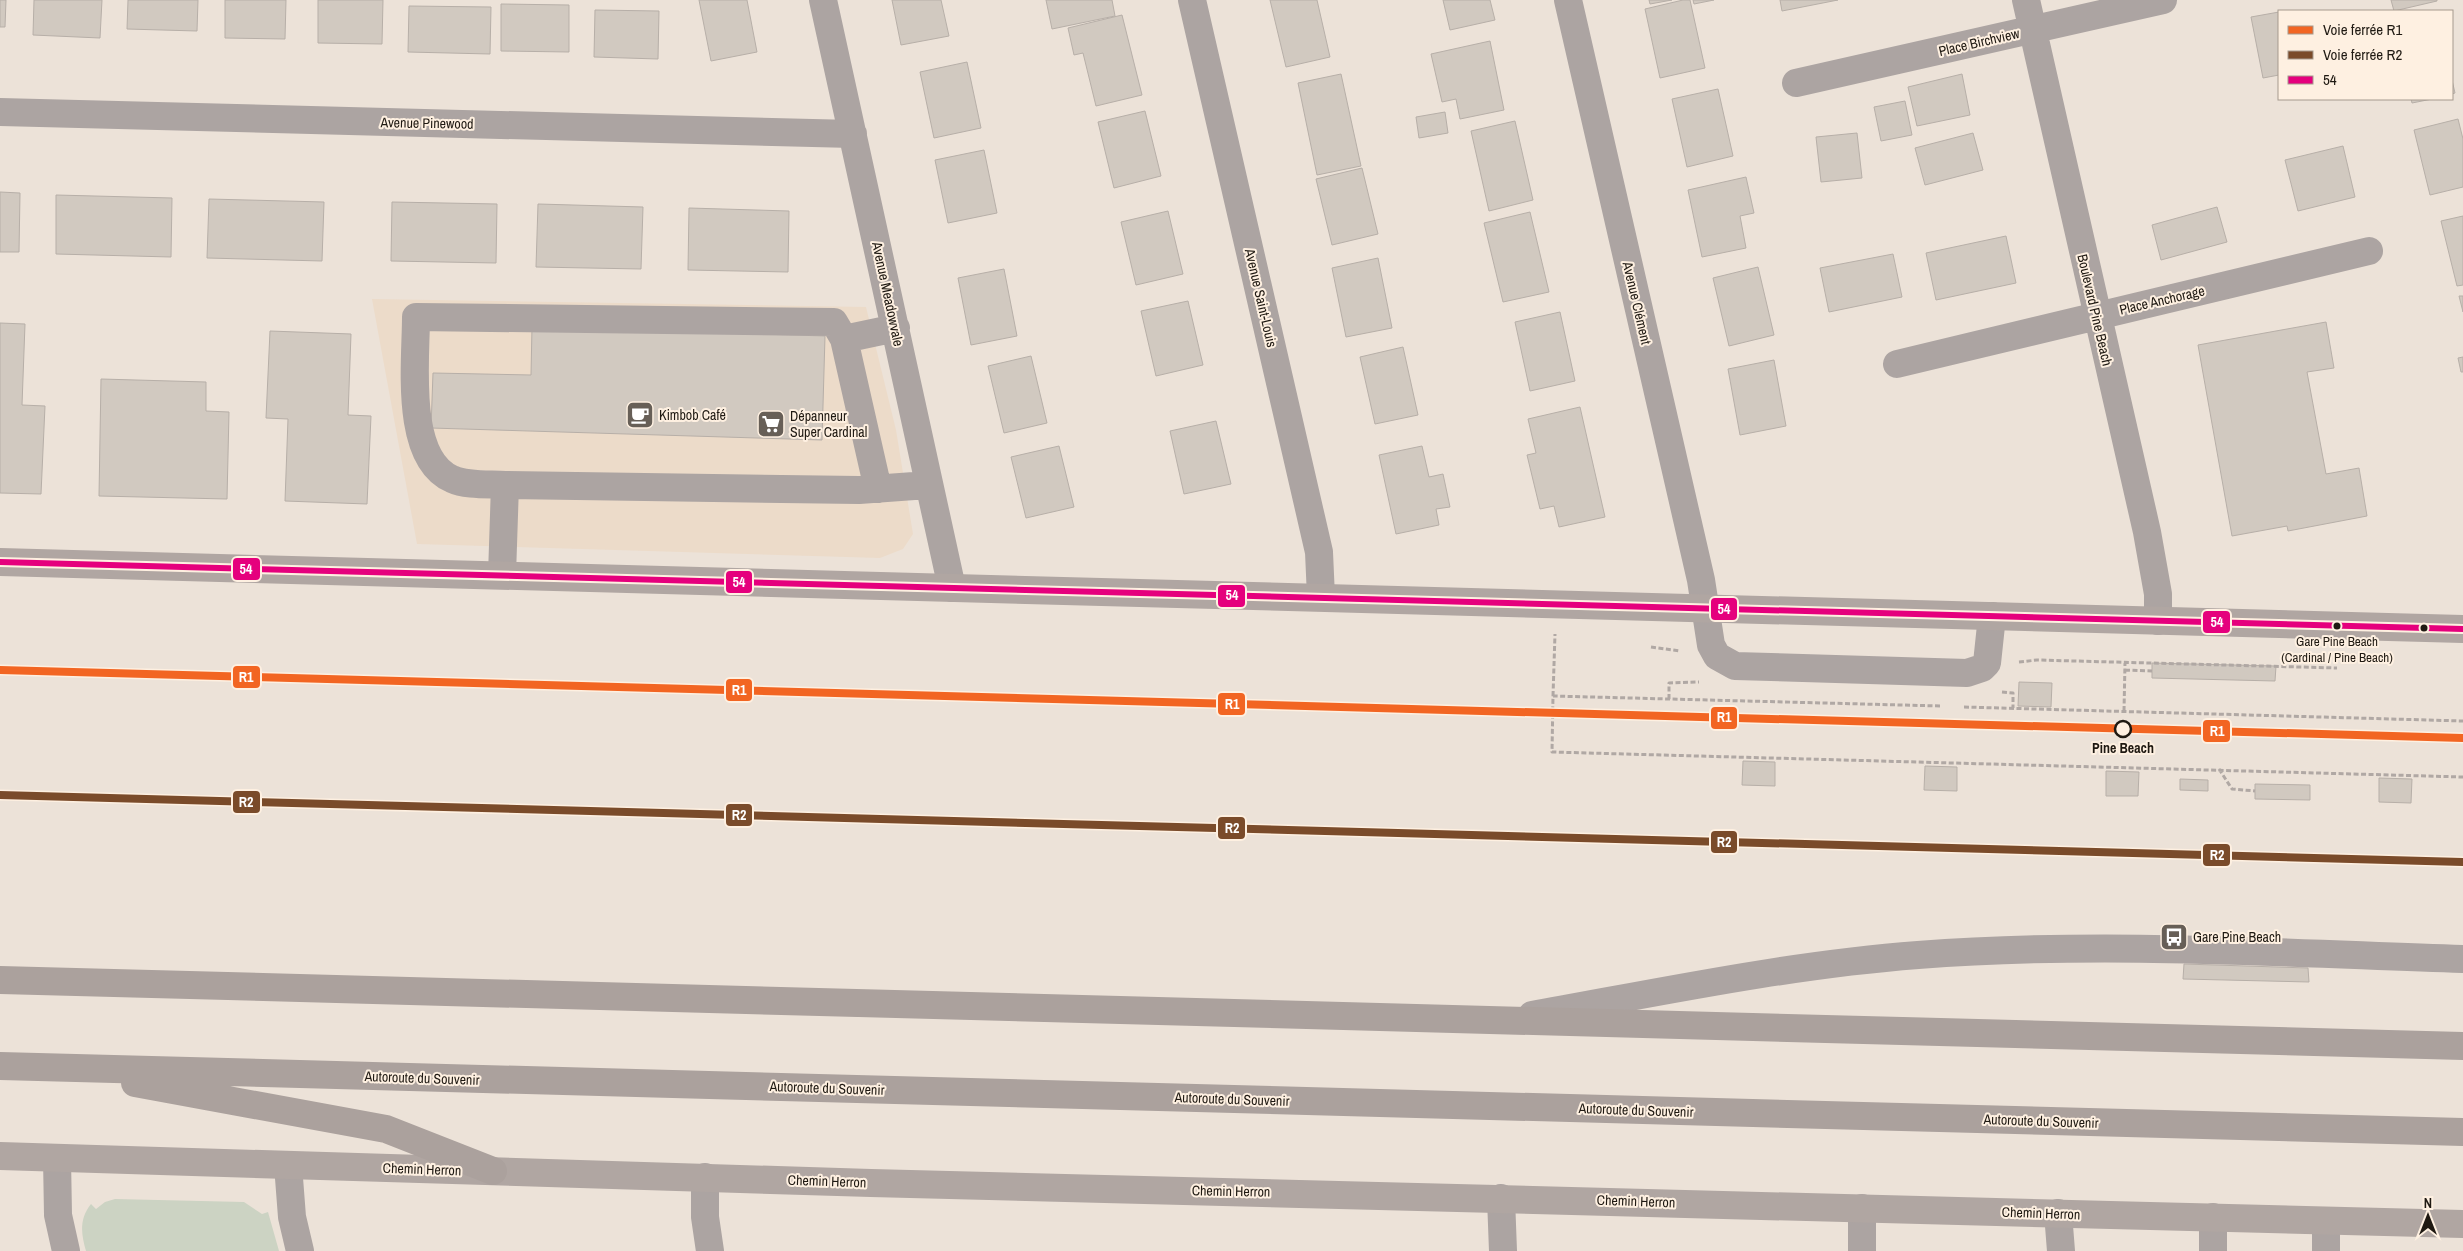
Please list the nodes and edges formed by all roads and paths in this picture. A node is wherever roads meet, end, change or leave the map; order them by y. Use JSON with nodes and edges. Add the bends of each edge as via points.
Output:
{"nodes":[{"id":1,"x":823,"y":0,"type":"edge"},
{"id":2,"x":1192,"y":0,"type":"edge"},
{"id":3,"x":1568,"y":0,"type":"edge"},
{"id":4,"x":2026,"y":0,"type":"edge"},
{"id":5,"x":2163,"y":0,"type":"edge"},
{"id":6,"x":2032,"y":30,"type":"junction"},
{"id":7,"x":1796,"y":83,"type":"dead end"},
{"id":8,"x":0,"y":112,"type":"edge"},
{"id":9,"x":853,"y":134,"type":"junction"},
{"id":10,"x":2370,"y":251,"type":"dead end"},
{"id":11,"x":2097,"y":316,"type":"junction"},
{"id":12,"x":896,"y":328,"type":"junction"},
{"id":13,"x":844,"y":339,"type":"junction"},
{"id":14,"x":1897,"y":364,"type":"dead end"},
{"id":15,"x":505,"y":485,"type":"junction"},
{"id":16,"x":928,"y":485,"type":"junction"},
{"id":17,"x":878,"y":489,"type":"junction"},
{"id":18,"x":0,"y":562,"type":"edge"},
{"id":19,"x":502,"y":575,"type":"junction"},
{"id":20,"x":952,"y":588,"type":"junction"},
{"id":21,"x":1320,"y":597,"type":"junction"},
{"id":22,"x":1705,"y":607,"type":"junction"},
{"id":23,"x":1992,"y":616,"type":"junction"},
{"id":24,"x":2158,"y":620,"type":"junction"},
{"id":25,"x":2463,"y":629,"type":"edge"},
{"id":26,"x":1555,"y":633,"type":"dead end"},
{"id":27,"x":2126,"y":663,"type":"dead end"},
{"id":28,"x":2126,"y":670,"type":"junction"},
{"id":29,"x":2152,"y":671,"type":"dead end"},
{"id":30,"x":1691,"y":683,"type":"dead end"},
{"id":31,"x":2003,"y":692,"type":"dead end"},
{"id":32,"x":1553,"y":696,"type":"junction"},
{"id":33,"x":1669,"y":699,"type":"junction"},
{"id":34,"x":1944,"y":706,"type":"dead end"},
{"id":35,"x":1954,"y":706,"type":"dead end"},
{"id":36,"x":2013,"y":708,"type":"junction"},
{"id":37,"x":2124,"y":711,"type":"junction"},
{"id":38,"x":2463,"y":721,"type":"edge"},
{"id":39,"x":2219,"y":769,"type":"junction"},
{"id":40,"x":2463,"y":777,"type":"edge"},
{"id":41,"x":2255,"y":791,"type":"dead end"},
{"id":42,"x":2463,"y":959,"type":"edge"},
{"id":43,"x":0,"y":980,"type":"edge"},
{"id":44,"x":1503,"y":1020,"type":"junction"},
{"id":45,"x":2463,"y":1046,"type":"edge"},
{"id":46,"x":0,"y":1066,"type":"edge"},
{"id":47,"x":50,"y":1068,"type":"junction"},
{"id":48,"x":2463,"y":1132,"type":"edge"},
{"id":49,"x":0,"y":1156,"type":"edge"},
{"id":50,"x":57,"y":1158,"type":"junction"},
{"id":51,"x":288,"y":1165,"type":"junction"},
{"id":52,"x":493,"y":1171,"type":"junction"},
{"id":53,"x":705,"y":1178,"type":"junction"},
{"id":54,"x":1501,"y":1198,"type":"junction"},
{"id":55,"x":1862,"y":1208,"type":"junction"},
{"id":56,"x":2058,"y":1213,"type":"junction"},
{"id":57,"x":2213,"y":1217,"type":"junction"},
{"id":58,"x":2326,"y":1221,"type":"junction"},
{"id":59,"x":2463,"y":1224,"type":"edge"},
{"id":60,"x":66,"y":1251,"type":"edge"},
{"id":61,"x":300,"y":1251,"type":"edge"},
{"id":62,"x":710,"y":1251,"type":"edge"},
{"id":63,"x":1503,"y":1251,"type":"edge"},
{"id":64,"x":1862,"y":1251,"type":"edge"},
{"id":65,"x":2062,"y":1251,"type":"edge"},
{"id":66,"x":2213,"y":1251,"type":"edge"},
{"id":67,"x":2326,"y":1251,"type":"edge"}],
"edges":[{"from":1,"to":9,"type":"street","name":"Avenue Meadowvale"},
{"from":2,"to":21,"type":"street","name":"Avenue Saint-Louis","via":[[1319,552]]},
{"from":3,"to":22,"type":"street","name":"Avenue Clément"},
{"from":4,"to":6,"type":"street","name":"Boulevard Pine Beach"},
{"from":5,"to":6,"type":"street","name":"Place Birchview"},
{"from":6,"to":7,"type":"street","name":"Place Birchview"},
{"from":6,"to":11,"type":"street","name":"Boulevard Pine Beach"},
{"from":8,"to":9,"type":"street","name":"Avenue Pinewood"},
{"from":9,"to":12,"type":"street","name":"Avenue Meadowvale"},
{"from":10,"to":11,"type":"street","name":"Place Anchorage"},
{"from":11,"to":14,"type":"street","name":"Place Anchorage"},
{"from":11,"to":24,"type":"street","name":"Boulevard Pine Beach","via":[[2147,532],[2158,594]]},
{"from":12,"to":13,"type":"street"},
{"from":12,"to":16,"type":"street","name":"Avenue Meadowvale"},
{"from":13,"to":15,"type":"street","via":[[834,322],[416,316],[416,416],[428,456],[453,480]]},
{"from":13,"to":17,"type":"street"},
{"from":15,"to":17,"type":"street"},
{"from":15,"to":19,"type":"street"},
{"from":16,"to":17,"type":"street"},
{"from":16,"to":20,"type":"street","name":"Avenue Meadowvale"},
{"from":18,"to":19,"type":"main road"},
{"from":19,"to":20,"type":"main road"},
{"from":20,"to":21,"type":"main road"},
{"from":21,"to":22,"type":"main road"},
{"from":22,"to":23,"type":"main road"},
{"from":22,"to":23,"type":"street","name":"Avenue Clément","via":[[1714,651],[1726,663],[1735,666],[1974,672],[1986,663]]},
{"from":23,"to":24,"type":"main road"},
{"from":24,"to":25,"type":"main road"},
{"from":26,"to":32,"type":"path"},
{"from":27,"to":28,"type":"path"},
{"from":28,"to":29,"type":"path"},
{"from":28,"to":37,"type":"path"},
{"from":30,"to":33,"type":"path","via":[[1669,683]]},
{"from":31,"to":36,"type":"path","via":[[2013,693]]},
{"from":32,"to":33,"type":"path"},
{"from":32,"to":39,"type":"path","via":[[1552,752]]},
{"from":33,"to":34,"type":"path"},
{"from":35,"to":36,"type":"path"},
{"from":36,"to":37,"type":"path"},
{"from":37,"to":38,"type":"path"},
{"from":39,"to":40,"type":"path"},
{"from":39,"to":41,"type":"path","via":[[2232,789]]},
{"from":42,"to":44,"type":"street","via":[[2094,949],[1919,955],[1801,967]]},
{"from":43,"to":44,"type":"highway"},
{"from":44,"to":45,"type":"highway"},
{"from":46,"to":47,"type":"highway","name":"Autoroute du Souvenir"},
{"from":47,"to":48,"type":"highway","name":"Autoroute du Souvenir"},
{"from":47,"to":52,"type":"highway","via":[[386,1129]]},
{"from":49,"to":50,"type":"main road","name":"Chemin Herron"},
{"from":50,"to":51,"type":"main road","name":"Chemin Herron"},
{"from":50,"to":60,"type":"street","via":[[58,1214]]},
{"from":51,"to":52,"type":"main road","name":"Chemin Herron"},
{"from":51,"to":61,"type":"street","via":[[291,1211]]},
{"from":52,"to":53,"type":"main road","name":"Chemin Herron"},
{"from":53,"to":54,"type":"main road","name":"Chemin Herron"},
{"from":53,"to":62,"type":"street","via":[[705,1217]]},
{"from":54,"to":55,"type":"main road","name":"Chemin Herron"},
{"from":54,"to":63,"type":"street"},
{"from":55,"to":56,"type":"main road","name":"Chemin Herron"},
{"from":55,"to":64,"type":"street"},
{"from":56,"to":57,"type":"main road","name":"Chemin Herron"},
{"from":56,"to":65,"type":"street"},
{"from":57,"to":58,"type":"main road","name":"Chemin Herron"},
{"from":57,"to":66,"type":"street"},
{"from":58,"to":59,"type":"main road","name":"Chemin Herron"},
{"from":58,"to":67,"type":"street"}]}
